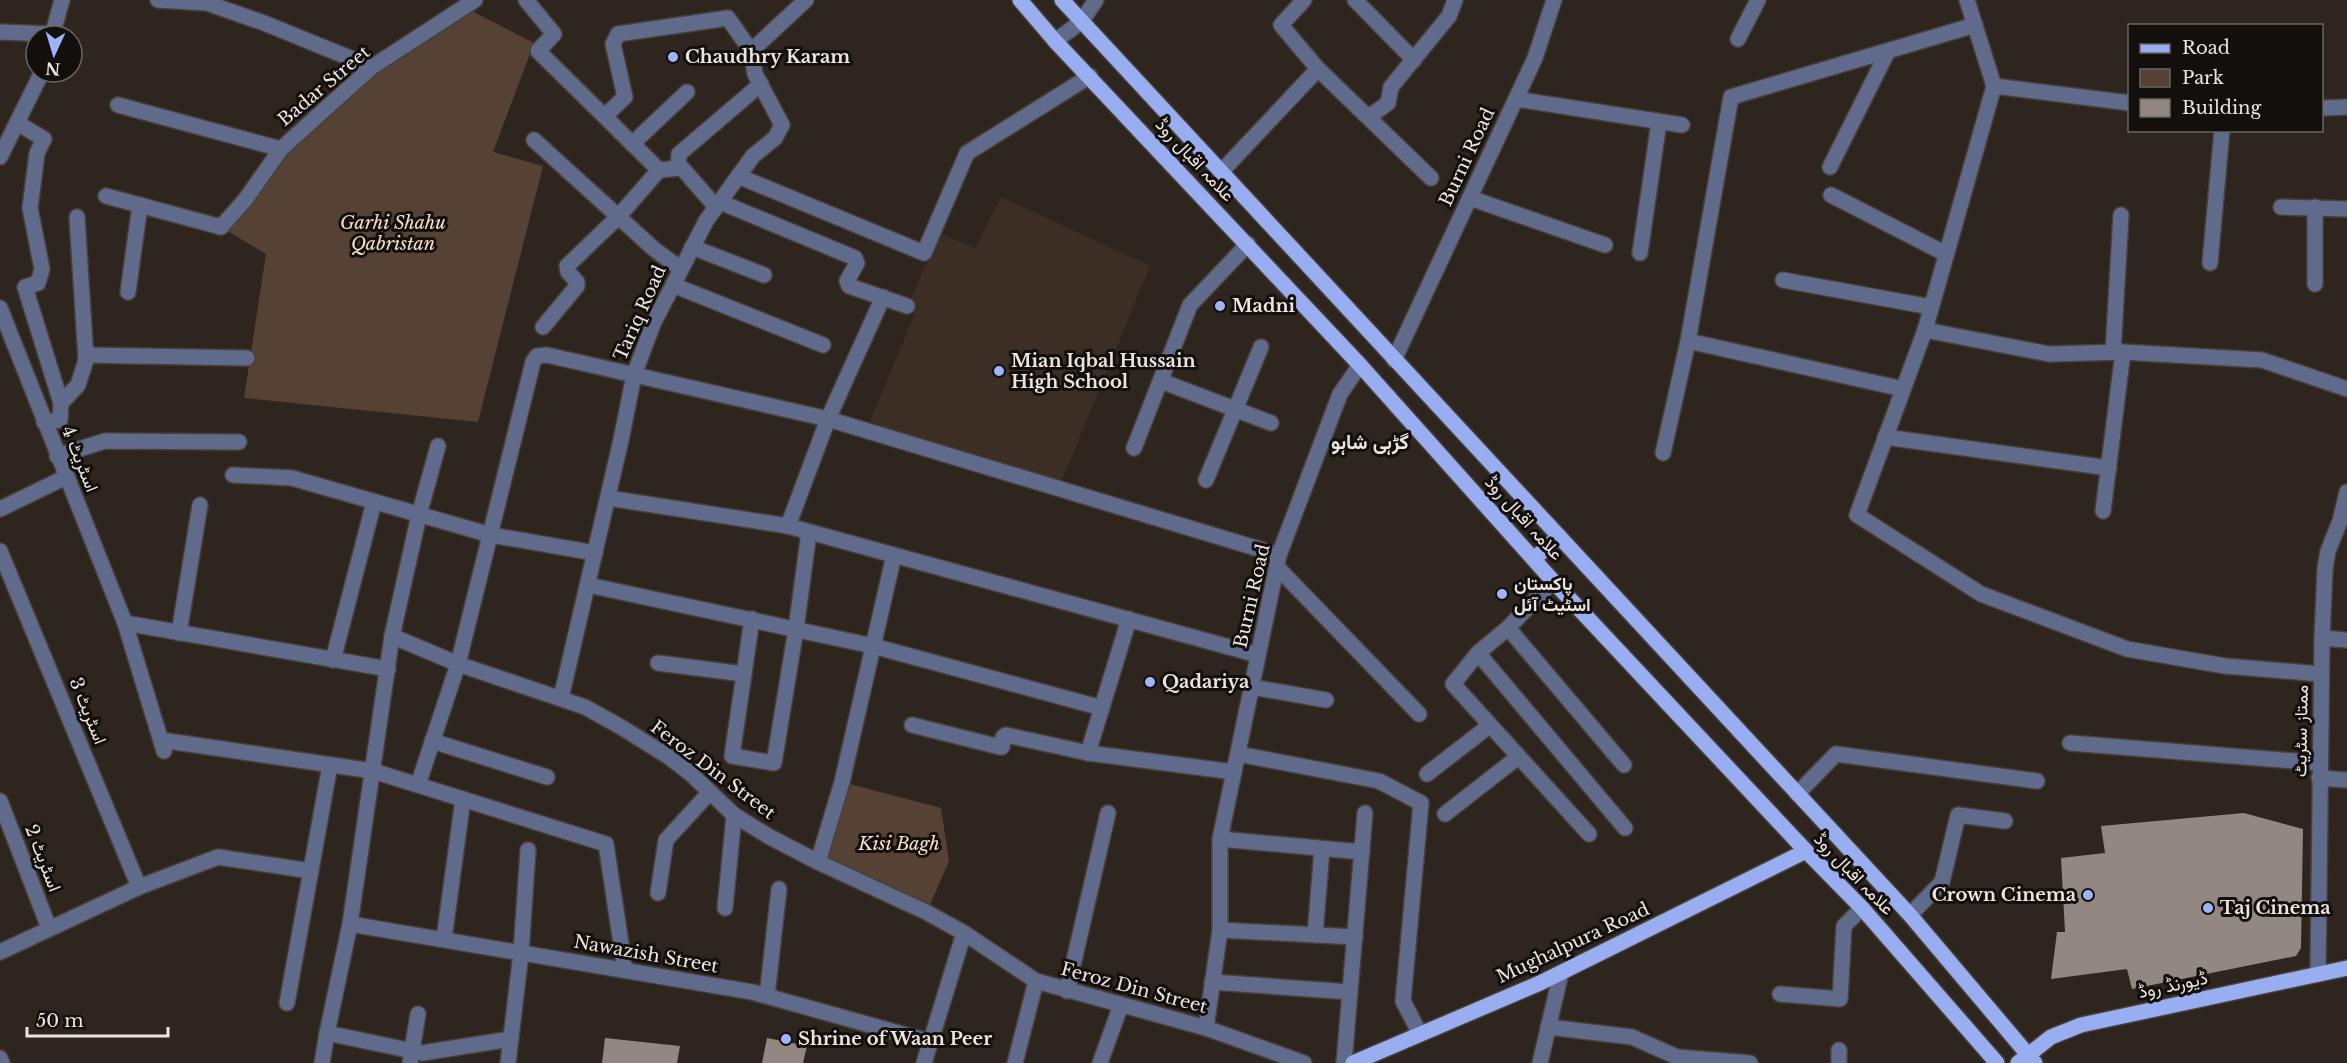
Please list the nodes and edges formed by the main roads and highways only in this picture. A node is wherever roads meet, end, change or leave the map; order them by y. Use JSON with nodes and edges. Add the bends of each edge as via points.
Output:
{"nodes":[{"id":1,"x":1020,"y":0,"type":"edge"},
{"id":2,"x":1062,"y":0,"type":"edge"},
{"id":3,"x":1559,"y":536,"type":"junction"},
{"id":4,"x":1534,"y":559,"type":"junction"},
{"id":5,"x":1806,"y":852,"type":"junction"},
{"id":6,"x":2347,"y":968,"type":"edge"},
{"id":7,"x":2027,"y":1060,"type":"edge"},
{"id":8,"x":1353,"y":1063,"type":"edge"},
{"id":9,"x":1997,"y":1063,"type":"edge"}],
"edges":[{"from":1,"to":4,"type":"main road","name":"علامہ اقبال روڈ","via":[[1360,365]]},
{"from":2,"to":3,"type":"main road","name":"علامہ اقبال روڈ"},
{"from":3,"to":4,"type":"main road"},
{"from":3,"to":7,"type":"main road","name":"علامہ اقبال روڈ","via":[[1910,915]]},
{"from":4,"to":5,"type":"main road","name":"علامہ اقبال روڈ"},
{"from":5,"to":8,"type":"main road","name":"Mughalpura Road","via":[[1561,973]]},
{"from":5,"to":9,"type":"main road","name":"علامہ اقبال روڈ","via":[[1862,908]]},
{"from":6,"to":7,"type":"main road","name":"ڈیورنڈ روڈ","via":[[2081,1025],[2051,1037]]}]}
